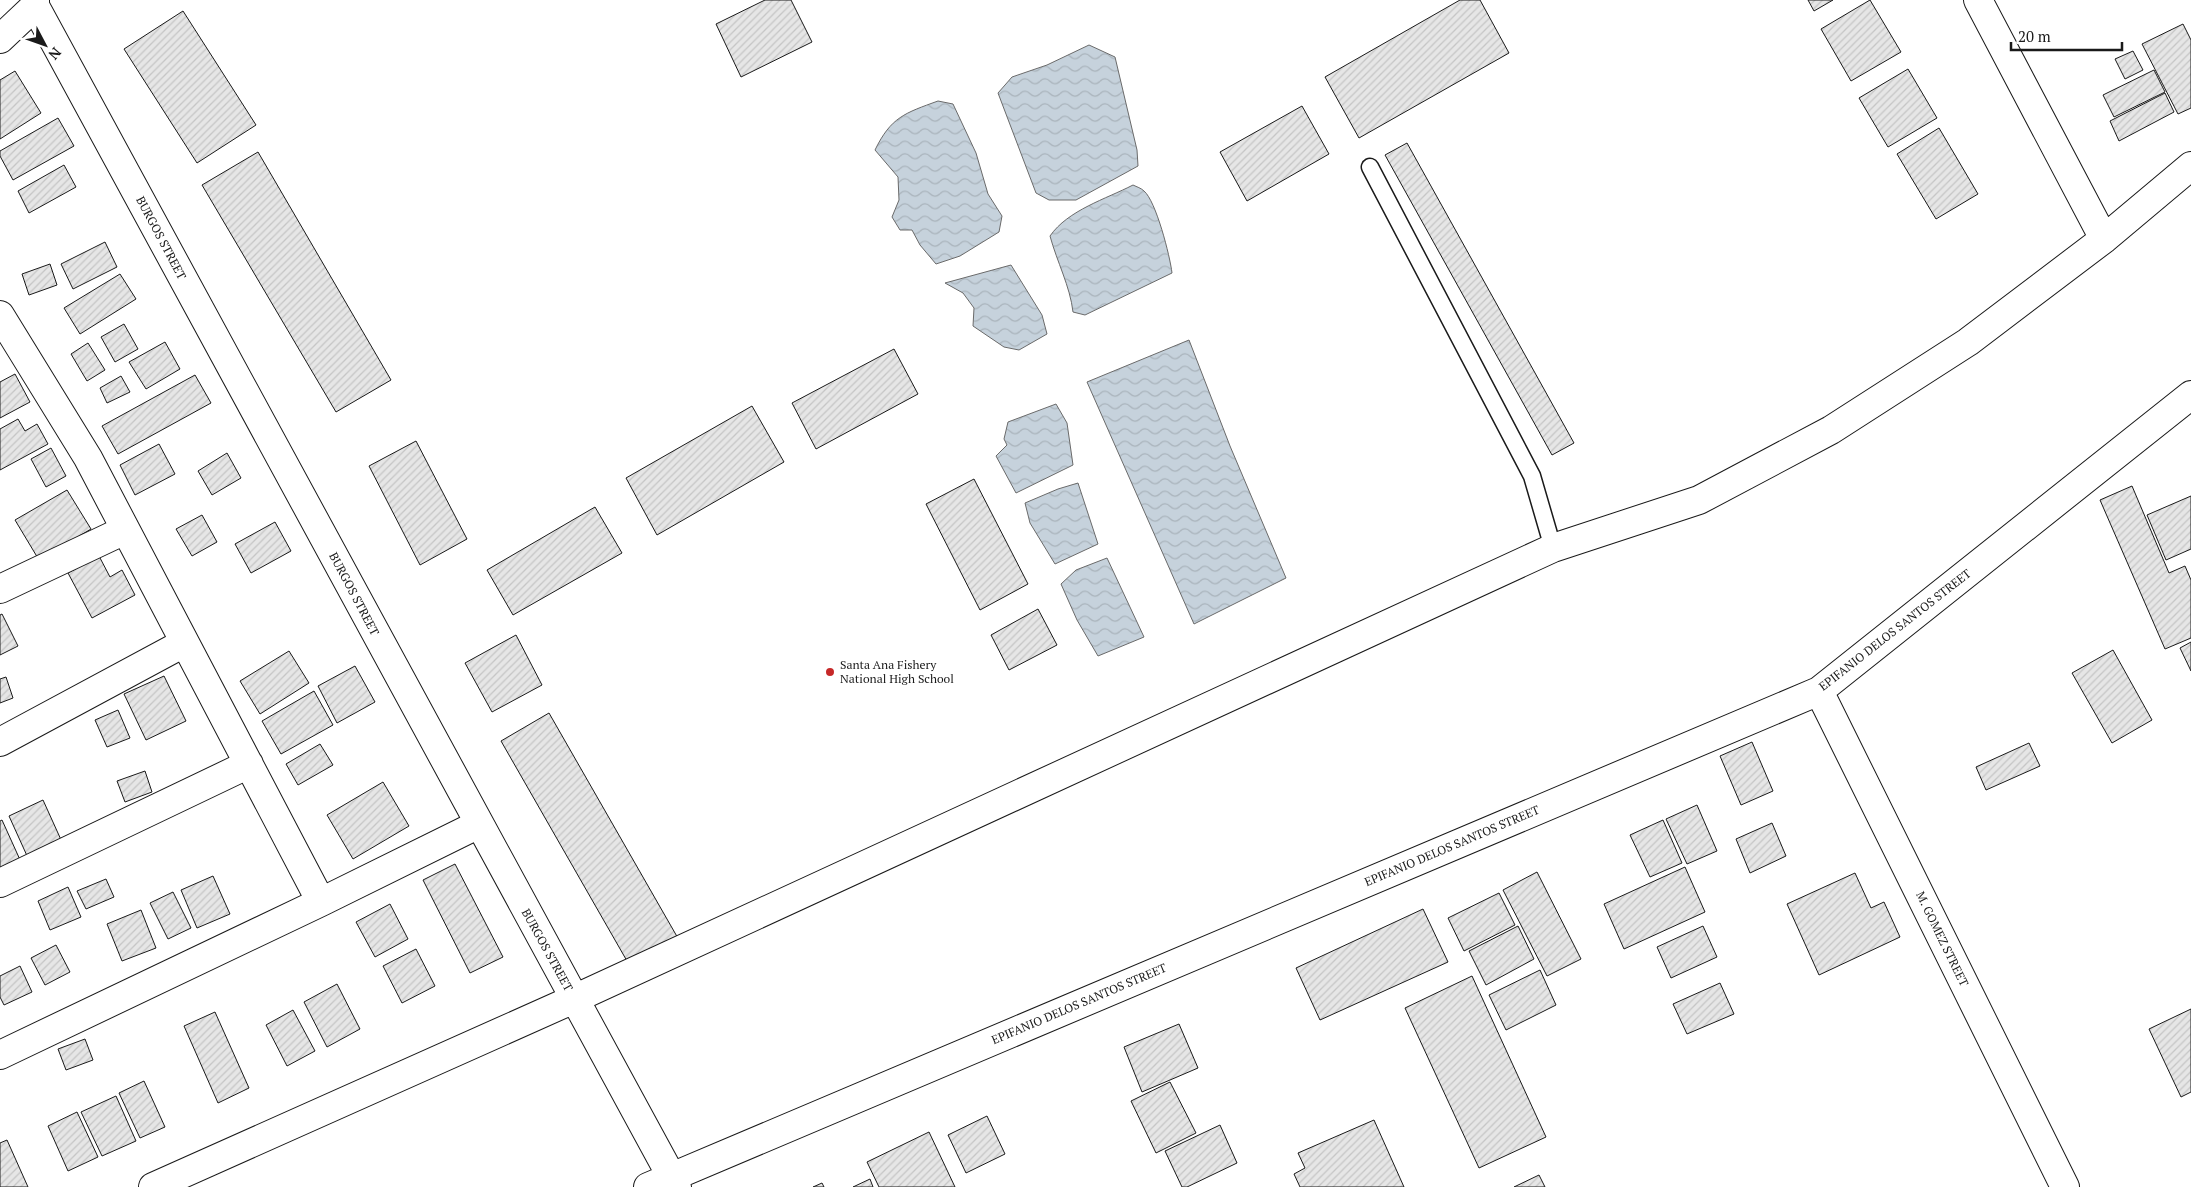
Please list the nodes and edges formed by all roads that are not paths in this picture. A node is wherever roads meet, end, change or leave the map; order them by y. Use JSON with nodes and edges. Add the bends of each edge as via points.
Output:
{"nodes":[{"id":1,"x":1978,"y":0,"type":"edge"},
{"id":2,"x":35,"y":3,"type":"edge"},
{"id":3,"x":0,"y":38,"type":"edge"},
{"id":4,"x":2191,"y":166,"type":"edge"},
{"id":5,"x":1370,"y":167,"type":"dead end"},
{"id":6,"x":2104,"y":239,"type":"junction"},
{"id":7,"x":0,"y":316,"type":"edge"},
{"id":8,"x":2191,"y":395,"type":"edge"},
{"id":9,"x":125,"y":530,"type":"junction"},
{"id":10,"x":1553,"y":548,"type":"junction"},
{"id":11,"x":0,"y":589,"type":"edge"},
{"id":12,"x":184,"y":643,"type":"junction"},
{"id":13,"x":1819,"y":691,"type":"junction"},
{"id":14,"x":0,"y":742,"type":"edge"},
{"id":15,"x":249,"y":764,"type":"junction"},
{"id":16,"x":479,"y":824,"type":"junction"},
{"id":17,"x":0,"y":883,"type":"edge"},
{"id":18,"x":321,"y":902,"type":"junction"},
{"id":19,"x":574,"y":999,"type":"junction"},
{"id":20,"x":0,"y":1055,"type":"edge"},
{"id":21,"x":666,"y":1183,"type":"edge"},
{"id":22,"x":152,"y":1187,"type":"edge"},
{"id":23,"x":2065,"y":1187,"type":"edge"}],
"edges":[{"from":1,"to":6,"type":"street"},
{"from":2,"to":3,"type":"street"},
{"from":2,"to":16,"type":"street","name":"BURGOS STREET"},
{"from":4,"to":6,"type":"street"},
{"from":5,"to":10,"type":"lane","via":[[1532,476]]},
{"from":6,"to":10,"type":"street","via":[[1968,342],[1831,430],[1699,500]]},
{"from":7,"to":9,"type":"street","via":[[88,458]]},
{"from":8,"to":13,"type":"street","name":"EPIFANIO DELOS SANTOS STREET"},
{"from":9,"to":11,"type":"street"},
{"from":9,"to":12,"type":"street"},
{"from":10,"to":19,"type":"street"},
{"from":12,"to":14,"type":"street"},
{"from":12,"to":15,"type":"street"},
{"from":13,"to":21,"type":"street","name":"EPIFANIO DELOS SANTOS STREET"},
{"from":13,"to":23,"type":"street","name":"M. GOMEZ STREET"},
{"from":15,"to":17,"type":"street"},
{"from":15,"to":18,"type":"street"},
{"from":16,"to":18,"type":"street"},
{"from":16,"to":19,"type":"street","name":"BURGOS STREET"},
{"from":18,"to":20,"type":"street"},
{"from":19,"to":21,"type":"street","name":"BURGOS STREET"},
{"from":19,"to":22,"type":"street"}]}
